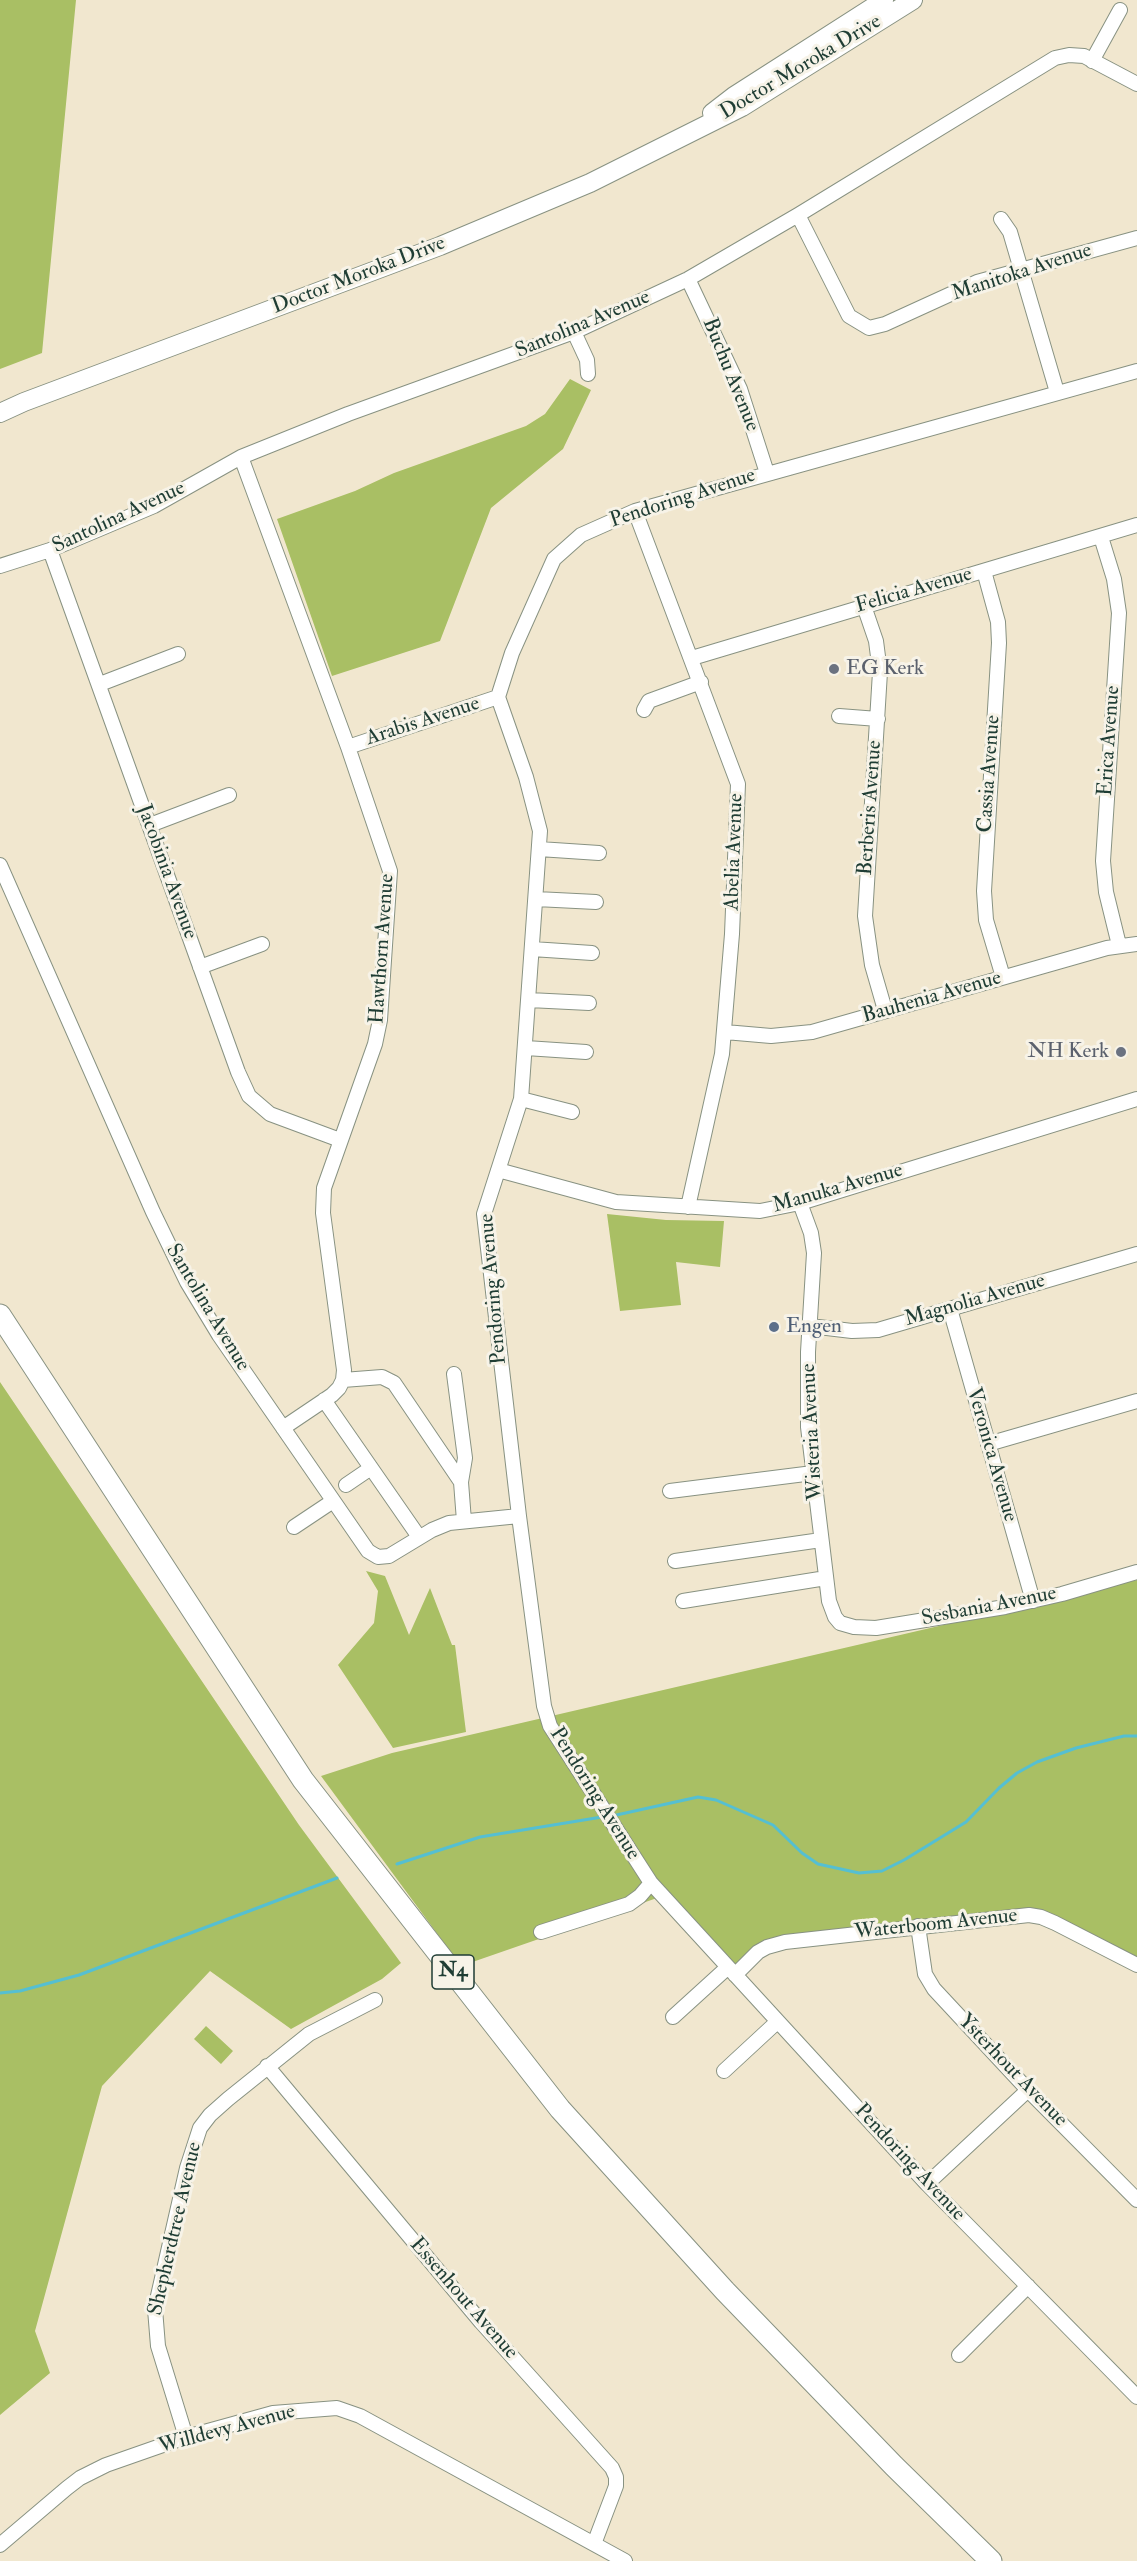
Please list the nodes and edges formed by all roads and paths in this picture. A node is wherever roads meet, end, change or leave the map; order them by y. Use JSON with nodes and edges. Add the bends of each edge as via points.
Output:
{"nodes":[{"id":1,"x":884,"y":0,"type":"edge"},
{"id":2,"x":913,"y":0,"type":"edge"},
{"id":3,"x":1120,"y":10,"type":"dead end"},
{"id":4,"x":1092,"y":61,"type":"junction"},
{"id":5,"x":1137,"y":84,"type":"edge"},
{"id":6,"x":687,"y":132,"type":"junction"},
{"id":7,"x":798,"y":215,"type":"junction"},
{"id":8,"x":1001,"y":219,"type":"dead end"},
{"id":9,"x":1137,"y":238,"type":"edge"},
{"id":10,"x":1021,"y":269,"type":"junction"},
{"id":11,"x":688,"y":279,"type":"junction"},
{"id":12,"x":574,"y":332,"type":"junction"},
{"id":13,"x":1137,"y":371,"type":"edge"},
{"id":14,"x":588,"y":374,"type":"dead end"},
{"id":15,"x":1057,"y":392,"type":"junction"},
{"id":16,"x":24,"y":402,"type":"junction"},
{"id":17,"x":0,"y":407,"type":"edge"},
{"id":18,"x":0,"y":413,"type":"edge"},
{"id":19,"x":241,"y":457,"type":"junction"},
{"id":20,"x":767,"y":473,"type":"junction"},
{"id":21,"x":635,"y":511,"type":"junction"},
{"id":22,"x":1137,"y":525,"type":"edge"},
{"id":23,"x":1101,"y":537,"type":"junction"},
{"id":24,"x":50,"y":550,"type":"junction"},
{"id":25,"x":0,"y":566,"type":"edge"},
{"id":26,"x":984,"y":571,"type":"junction"},
{"id":27,"x":864,"y":606,"type":"junction"},
{"id":28,"x":178,"y":654,"type":"dead end"},
{"id":29,"x":692,"y":658,"type":"junction"},
{"id":30,"x":700,"y":682,"type":"junction"},
{"id":31,"x":100,"y":684,"type":"junction"},
{"id":32,"x":498,"y":697,"type":"junction"},
{"id":33,"x":644,"y":710,"type":"dead end"},
{"id":34,"x":839,"y":716,"type":"dead end"},
{"id":35,"x":878,"y":719,"type":"junction"},
{"id":36,"x":348,"y":747,"type":"junction"},
{"id":37,"x":229,"y":795,"type":"dead end"},
{"id":38,"x":150,"y":825,"type":"junction"},
{"id":39,"x":539,"y":849,"type":"junction"},
{"id":40,"x":599,"y":853,"type":"dead end"},
{"id":41,"x":0,"y":865,"type":"edge"},
{"id":42,"x":536,"y":898,"type":"junction"},
{"id":43,"x":596,"y":902,"type":"dead end"},
{"id":44,"x":262,"y":944,"type":"dead end"},
{"id":45,"x":1137,"y":944,"type":"edge"},
{"id":46,"x":1119,"y":945,"type":"junction"},
{"id":47,"x":532,"y":950,"type":"junction"},
{"id":48,"x":592,"y":953,"type":"dead end"},
{"id":49,"x":200,"y":967,"type":"junction"},
{"id":50,"x":1003,"y":977,"type":"junction"},
{"id":51,"x":529,"y":1000,"type":"junction"},
{"id":52,"x":589,"y":1003,"type":"dead end"},
{"id":53,"x":885,"y":1010,"type":"junction"},
{"id":54,"x":725,"y":1032,"type":"junction"},
{"id":55,"x":526,"y":1048,"type":"junction"},
{"id":56,"x":586,"y":1052,"type":"dead end"},
{"id":57,"x":521,"y":1099,"type":"junction"},
{"id":58,"x":1137,"y":1099,"type":"edge"},
{"id":59,"x":572,"y":1112,"type":"dead end"},
{"id":60,"x":340,"y":1140,"type":"junction"},
{"id":61,"x":498,"y":1170,"type":"junction"},
{"id":62,"x":800,"y":1203,"type":"junction"},
{"id":63,"x":688,"y":1207,"type":"junction"},
{"id":64,"x":1137,"y":1254,"type":"edge"},
{"id":65,"x":950,"y":1309,"type":"junction"},
{"id":66,"x":0,"y":1315,"type":"edge"},
{"id":67,"x":810,"y":1326,"type":"junction"},
{"id":68,"x":454,"y":1374,"type":"dead end"},
{"id":69,"x":343,"y":1380,"type":"junction"},
{"id":70,"x":324,"y":1400,"type":"junction"},
{"id":71,"x":1137,"y":1401,"type":"edge"},
{"id":72,"x":283,"y":1428,"type":"junction"},
{"id":73,"x":988,"y":1444,"type":"junction"},
{"id":74,"x":371,"y":1468,"type":"junction"},
{"id":75,"x":813,"y":1473,"type":"junction"},
{"id":76,"x":461,"y":1482,"type":"junction"},
{"id":77,"x":346,"y":1485,"type":"dead end"},
{"id":78,"x":670,"y":1491,"type":"dead end"},
{"id":79,"x":333,"y":1501,"type":"junction"},
{"id":80,"x":519,"y":1516,"type":"junction"},
{"id":81,"x":464,"y":1521,"type":"junction"},
{"id":82,"x":294,"y":1527,"type":"dead end"},
{"id":83,"x":419,"y":1537,"type":"junction"},
{"id":84,"x":821,"y":1540,"type":"junction"},
{"id":85,"x":675,"y":1561,"type":"dead end"},
{"id":86,"x":1137,"y":1572,"type":"edge"},
{"id":87,"x":826,"y":1578,"type":"junction"},
{"id":88,"x":683,"y":1601,"type":"dead end"},
{"id":89,"x":1033,"y":1601,"type":"junction"},
{"id":90,"x":840,"y":1623,"type":"joint"},
{"id":91,"x":651,"y":1883,"type":"junction"},
{"id":92,"x":918,"y":1926,"type":"junction"},
{"id":93,"x":541,"y":1932,"type":"dead end"},
{"id":94,"x":1137,"y":1965,"type":"edge"},
{"id":95,"x":731,"y":1971,"type":"junction"},
{"id":96,"x":375,"y":2000,"type":"dead end"},
{"id":97,"x":673,"y":2017,"type":"dead end"},
{"id":98,"x":777,"y":2022,"type":"junction"},
{"id":99,"x":267,"y":2066,"type":"junction"},
{"id":100,"x":724,"y":2071,"type":"dead end"},
{"id":101,"x":1028,"y":2090,"type":"junction"},
{"id":102,"x":927,"y":2184,"type":"junction"},
{"id":103,"x":1137,"y":2199,"type":"edge"},
{"id":104,"x":1028,"y":2286,"type":"junction"},
{"id":105,"x":959,"y":2355,"type":"dead end"},
{"id":106,"x":1137,"y":2397,"type":"edge"},
{"id":107,"x":186,"y":2438,"type":"junction"},
{"id":108,"x":594,"y":2544,"type":"junction"},
{"id":109,"x":0,"y":2545,"type":"edge"},
{"id":110,"x":626,"y":2561,"type":"edge"},
{"id":111,"x":991,"y":2561,"type":"edge"}],
"edges":[{"from":1,"to":6,"type":"main road","name":"Doctor Moroka Drive","via":[[734,96]]},
{"from":2,"to":6,"type":"main road","name":"Doctor Moroka Drive","via":[[742,107]]},
{"from":3,"to":4,"type":"street"},
{"from":4,"to":5,"type":"street","name":"Santolina Avenue"},
{"from":4,"to":7,"type":"street","name":"Santolina Avenue","via":[[1084,56],[1055,58]]},
{"from":6,"to":16,"type":"main road","name":"Doctor Moroka Drive","via":[[590,183],[440,246]]},
{"from":7,"to":10,"type":"street","name":"Manitoka Avenue","via":[[849,316],[868,328],[879,327],[977,282]]},
{"from":7,"to":11,"type":"street","name":"Santolina Avenue"},
{"from":8,"to":10,"type":"street","via":[[1010,232]]},
{"from":9,"to":10,"type":"street","name":"Manitoka Avenue"},
{"from":10,"to":15,"type":"street"},
{"from":11,"to":12,"type":"street","name":"Santolina Avenue"},
{"from":11,"to":20,"type":"street","name":"Buchu Avenue","via":[[740,388]]},
{"from":12,"to":14,"type":"street","via":[[587,360]]},
{"from":12,"to":19,"type":"street","name":"Santolina Avenue"},
{"from":13,"to":15,"type":"street","name":"Pendoring Avenue"},
{"from":15,"to":20,"type":"street","name":"Pendoring Avenue"},
{"from":16,"to":17,"type":"main road","name":"Doctor Moroka Drive"},
{"from":16,"to":18,"type":"main road","name":"Doctor Moroka Drive"},
{"from":19,"to":24,"type":"street","name":"Santolina Avenue","via":[[154,506]]},
{"from":19,"to":36,"type":"street","name":"Hawthorn Avenue"},
{"from":20,"to":21,"type":"street","name":"Pendoring Avenue"},
{"from":21,"to":29,"type":"street","name":"Abelia Avenue"},
{"from":21,"to":32,"type":"street","name":"Pendoring Avenue","via":[[581,535],[554,559],[512,653]]},
{"from":22,"to":23,"type":"street","name":"Felicia Avenue"},
{"from":23,"to":26,"type":"street","name":"Felicia Avenue"},
{"from":23,"to":46,"type":"street","name":"Erica Avenue","via":[[1119,613],[1103,861]]},
{"from":24,"to":25,"type":"street","name":"Santolina Avenue"},
{"from":24,"to":31,"type":"street","name":"Jacobinia Avenue"},
{"from":26,"to":27,"type":"street","name":"Felicia Avenue"},
{"from":26,"to":50,"type":"street","name":"Cassia Avenue","via":[[998,622],[999,643],[984,891],[986,920]]},
{"from":27,"to":29,"type":"street","name":"Felicia Avenue"},
{"from":27,"to":35,"type":"street","name":"Berberis Avenue","via":[[879,660]]},
{"from":28,"to":31,"type":"street"},
{"from":29,"to":30,"type":"street","name":"Abelia Avenue"},
{"from":30,"to":33,"type":"street","via":[[650,700]]},
{"from":30,"to":54,"type":"street","name":"Abelia Avenue","via":[[739,792]]},
{"from":31,"to":38,"type":"street","name":"Jacobinia Avenue"},
{"from":32,"to":36,"type":"street","name":"Arabis Avenue"},
{"from":32,"to":39,"type":"street","name":"Pendoring Avenue","via":[[539,820]]},
{"from":34,"to":35,"type":"street"},
{"from":35,"to":53,"type":"street","name":"Berberis Avenue","via":[[865,916],[872,965]]},
{"from":36,"to":60,"type":"street","name":"Hawthorn Avenue","via":[[387,859],[390,882],[380,1020]]},
{"from":37,"to":38,"type":"street"},
{"from":38,"to":49,"type":"street","name":"Jacobinia Avenue"},
{"from":39,"to":40,"type":"street"},
{"from":39,"to":42,"type":"street","name":"Pendoring Avenue"},
{"from":41,"to":72,"type":"street","name":"Santolina Avenue","via":[[187,1282]]},
{"from":42,"to":43,"type":"street"},
{"from":42,"to":47,"type":"street","name":"Pendoring Avenue"},
{"from":44,"to":49,"type":"street"},
{"from":45,"to":46,"type":"street","name":"Bauhenia Avenue"},
{"from":46,"to":50,"type":"street","name":"Bauhenia Avenue"},
{"from":47,"to":48,"type":"street"},
{"from":47,"to":51,"type":"street","name":"Pendoring Avenue"},
{"from":49,"to":60,"type":"street","name":"Jacobinia Avenue","via":[[249,1096],[270,1114]]},
{"from":50,"to":53,"type":"street","name":"Bauhenia Avenue"},
{"from":51,"to":52,"type":"street"},
{"from":51,"to":55,"type":"street","name":"Pendoring Avenue"},
{"from":53,"to":54,"type":"street","name":"Bauhenia Avenue","via":[[789,1036]]},
{"from":54,"to":63,"type":"street","name":"Abelia Avenue"},
{"from":55,"to":56,"type":"street"},
{"from":55,"to":57,"type":"street","name":"Pendoring Avenue"},
{"from":57,"to":59,"type":"street"},
{"from":57,"to":61,"type":"street","name":"Pendoring Avenue"},
{"from":58,"to":62,"type":"street","name":"Manuka Avenue"},
{"from":60,"to":69,"type":"street","name":"Hawthorn Avenue","via":[[323,1202]]},
{"from":61,"to":63,"type":"street","name":"Manuka Avenue","via":[[616,1202]]},
{"from":61,"to":80,"type":"street","name":"Pendoring Avenue","via":[[484,1214]]},
{"from":62,"to":63,"type":"street","name":"Manuka Avenue","via":[[760,1212]]},
{"from":62,"to":67,"type":"street","name":"Wisteria Avenue","via":[[814,1253]]},
{"from":64,"to":65,"type":"street","name":"Magnolia Avenue"},
{"from":65,"to":67,"type":"street","name":"Magnolia Avenue","via":[[878,1330]]},
{"from":65,"to":73,"type":"street","name":"Veronica Avenue"},
{"from":66,"to":111,"type":"highway","number":"N4","via":[[303,1780],[561,2109],[724,2291]]},
{"from":67,"to":75,"type":"street","name":"Wisteria Avenue","via":[[807,1398]]},
{"from":68,"to":76,"type":"street","via":[[465,1458]]},
{"from":69,"to":70,"type":"street"},
{"from":69,"to":76,"type":"street","via":[[382,1377],[394,1383]]},
{"from":70,"to":72,"type":"street"},
{"from":70,"to":74,"type":"street"},
{"from":71,"to":73,"type":"street"},
{"from":72,"to":79,"type":"street","name":"Santolina Avenue"},
{"from":73,"to":89,"type":"street","name":"Veronica Avenue"},
{"from":74,"to":77,"type":"street"},
{"from":74,"to":83,"type":"street"},
{"from":75,"to":78,"type":"street"},
{"from":75,"to":84,"type":"street","name":"Wisteria Avenue"},
{"from":76,"to":81,"type":"street"},
{"from":79,"to":82,"type":"street"},
{"from":79,"to":83,"type":"street","name":"Santolina Avenue","via":[[368,1551],[378,1557],[389,1556]]},
{"from":80,"to":81,"type":"street","name":"Santolina Avenue"},
{"from":80,"to":91,"type":"street","name":"Pendoring Avenue","via":[[546,1715],[561,1745]]},
{"from":81,"to":83,"type":"street","name":"Santolina Avenue","via":[[449,1523]]},
{"from":84,"to":85,"type":"street"},
{"from":84,"to":87,"type":"street","name":"Wisteria Avenue"},
{"from":86,"to":89,"type":"street","name":"Sesbania Avenue"},
{"from":87,"to":88,"type":"street"},
{"from":87,"to":90,"type":"street","name":"Wisteria Avenue","via":[[830,1605]]},
{"from":89,"to":90,"type":"street","name":"Sesbania Avenue","via":[[876,1628]]},
{"from":91,"to":93,"type":"street","via":[[628,1904]]},
{"from":91,"to":95,"type":"street","name":"Pendoring Avenue"},
{"from":92,"to":94,"type":"street","name":"Waterboom Avenue","via":[[1041,1917]]},
{"from":92,"to":95,"type":"street","name":"Waterboom Avenue","via":[[778,1943]]},
{"from":92,"to":101,"type":"street","name":"Ysterhout Avenue","via":[[927,1980]]},
{"from":95,"to":97,"type":"street","name":"Waterboom Avenue"},
{"from":95,"to":98,"type":"street","name":"Pendoring Avenue"},
{"from":96,"to":99,"type":"street","name":"Shepherdtree Avenue","via":[[317,2028]]},
{"from":98,"to":100,"type":"street"},
{"from":98,"to":102,"type":"street","name":"Pendoring Avenue"},
{"from":99,"to":107,"type":"street","name":"Shepherdtree Avenue","via":[[200,2128],[157,2294],[154,2324],[158,2346]]},
{"from":99,"to":108,"type":"street","name":"Essenhout Avenue","via":[[474,2313],[612,2468],[616,2486]]},
{"from":101,"to":102,"type":"street"},
{"from":101,"to":103,"type":"street","name":"Ysterhout Avenue"},
{"from":102,"to":104,"type":"street","name":"Pendoring Avenue"},
{"from":104,"to":105,"type":"street"},
{"from":104,"to":106,"type":"street","name":"Pendoring Avenue"},
{"from":107,"to":108,"type":"street","name":"Willdevy Avenue","via":[[273,2414],[324,2408],[348,2411]]},
{"from":107,"to":109,"type":"street","name":"Willdevy Avenue","via":[[80,2478]]},
{"from":108,"to":110,"type":"street","name":"Willdevy Avenue"}]}
